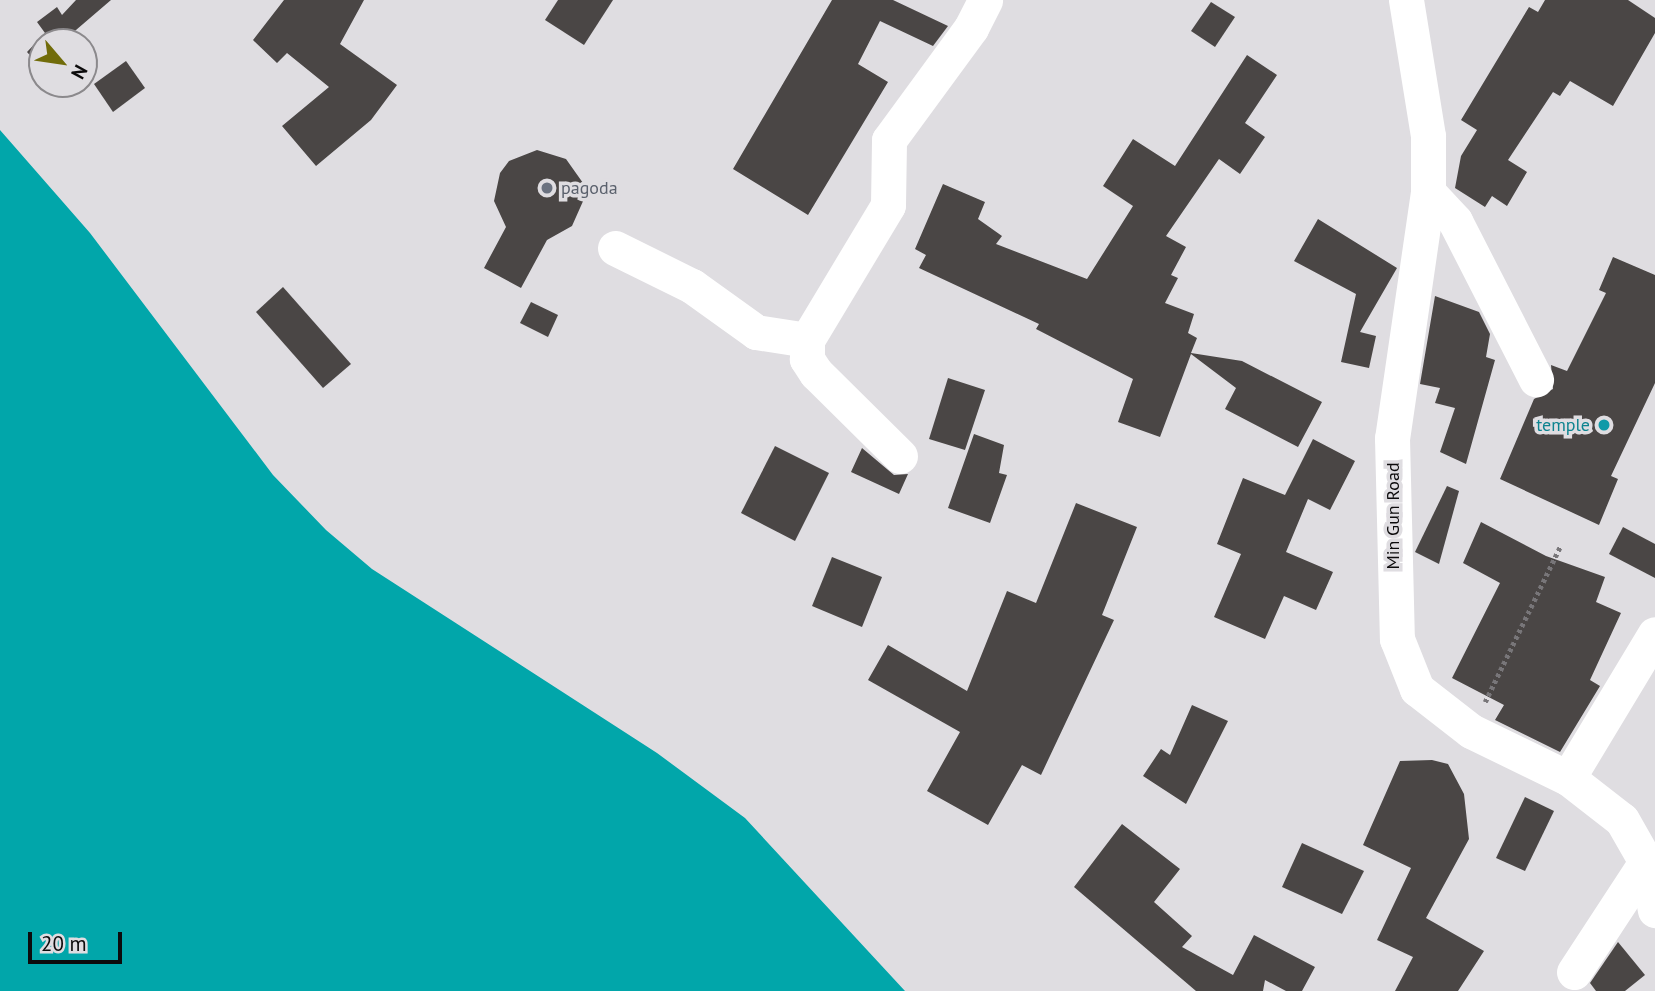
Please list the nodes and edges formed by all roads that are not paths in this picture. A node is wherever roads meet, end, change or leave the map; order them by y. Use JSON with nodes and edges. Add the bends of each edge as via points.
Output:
{"nodes":[{"id":1,"x":985,"y":0,"type":"edge"},
{"id":2,"x":1406,"y":0,"type":"edge"},
{"id":3,"x":1428,"y":192,"type":"junction"},
{"id":4,"x":615,"y":248,"type":"dead end"},
{"id":5,"x":807,"y":340,"type":"junction"},
{"id":6,"x":1536,"y":379,"type":"dead end"},
{"id":7,"x":900,"y":456,"type":"dead end"},
{"id":8,"x":1655,"y":634,"type":"edge"},
{"id":9,"x":1568,"y":778,"type":"junction"},
{"id":10,"x":1646,"y":862,"type":"junction"},
{"id":11,"x":1655,"y":910,"type":"edge"},
{"id":12,"x":1574,"y":972,"type":"dead end"}],
"edges":[{"from":1,"to":5,"type":"street","via":[[971,29],[889,140],[888,205]]},
{"from":2,"to":3,"type":"street","name":"Min Gun Road","via":[[1428,136]]},
{"from":3,"to":6,"type":"street","via":[[1455,221]]},
{"from":3,"to":9,"type":"street","name":"Min Gun Road","via":[[1392,438],[1397,639],[1417,689],[1471,731]]},
{"from":4,"to":5,"type":"street","via":[[692,286],[756,332]]},
{"from":5,"to":7,"type":"street","via":[[807,359],[816,373]]},
{"from":8,"to":9,"type":"street"},
{"from":9,"to":10,"type":"street","name":"Min Gun Road","via":[[1622,820]]},
{"from":10,"to":11,"type":"street","name":"Min Gun Road"},
{"from":10,"to":12,"type":"street"}]}
